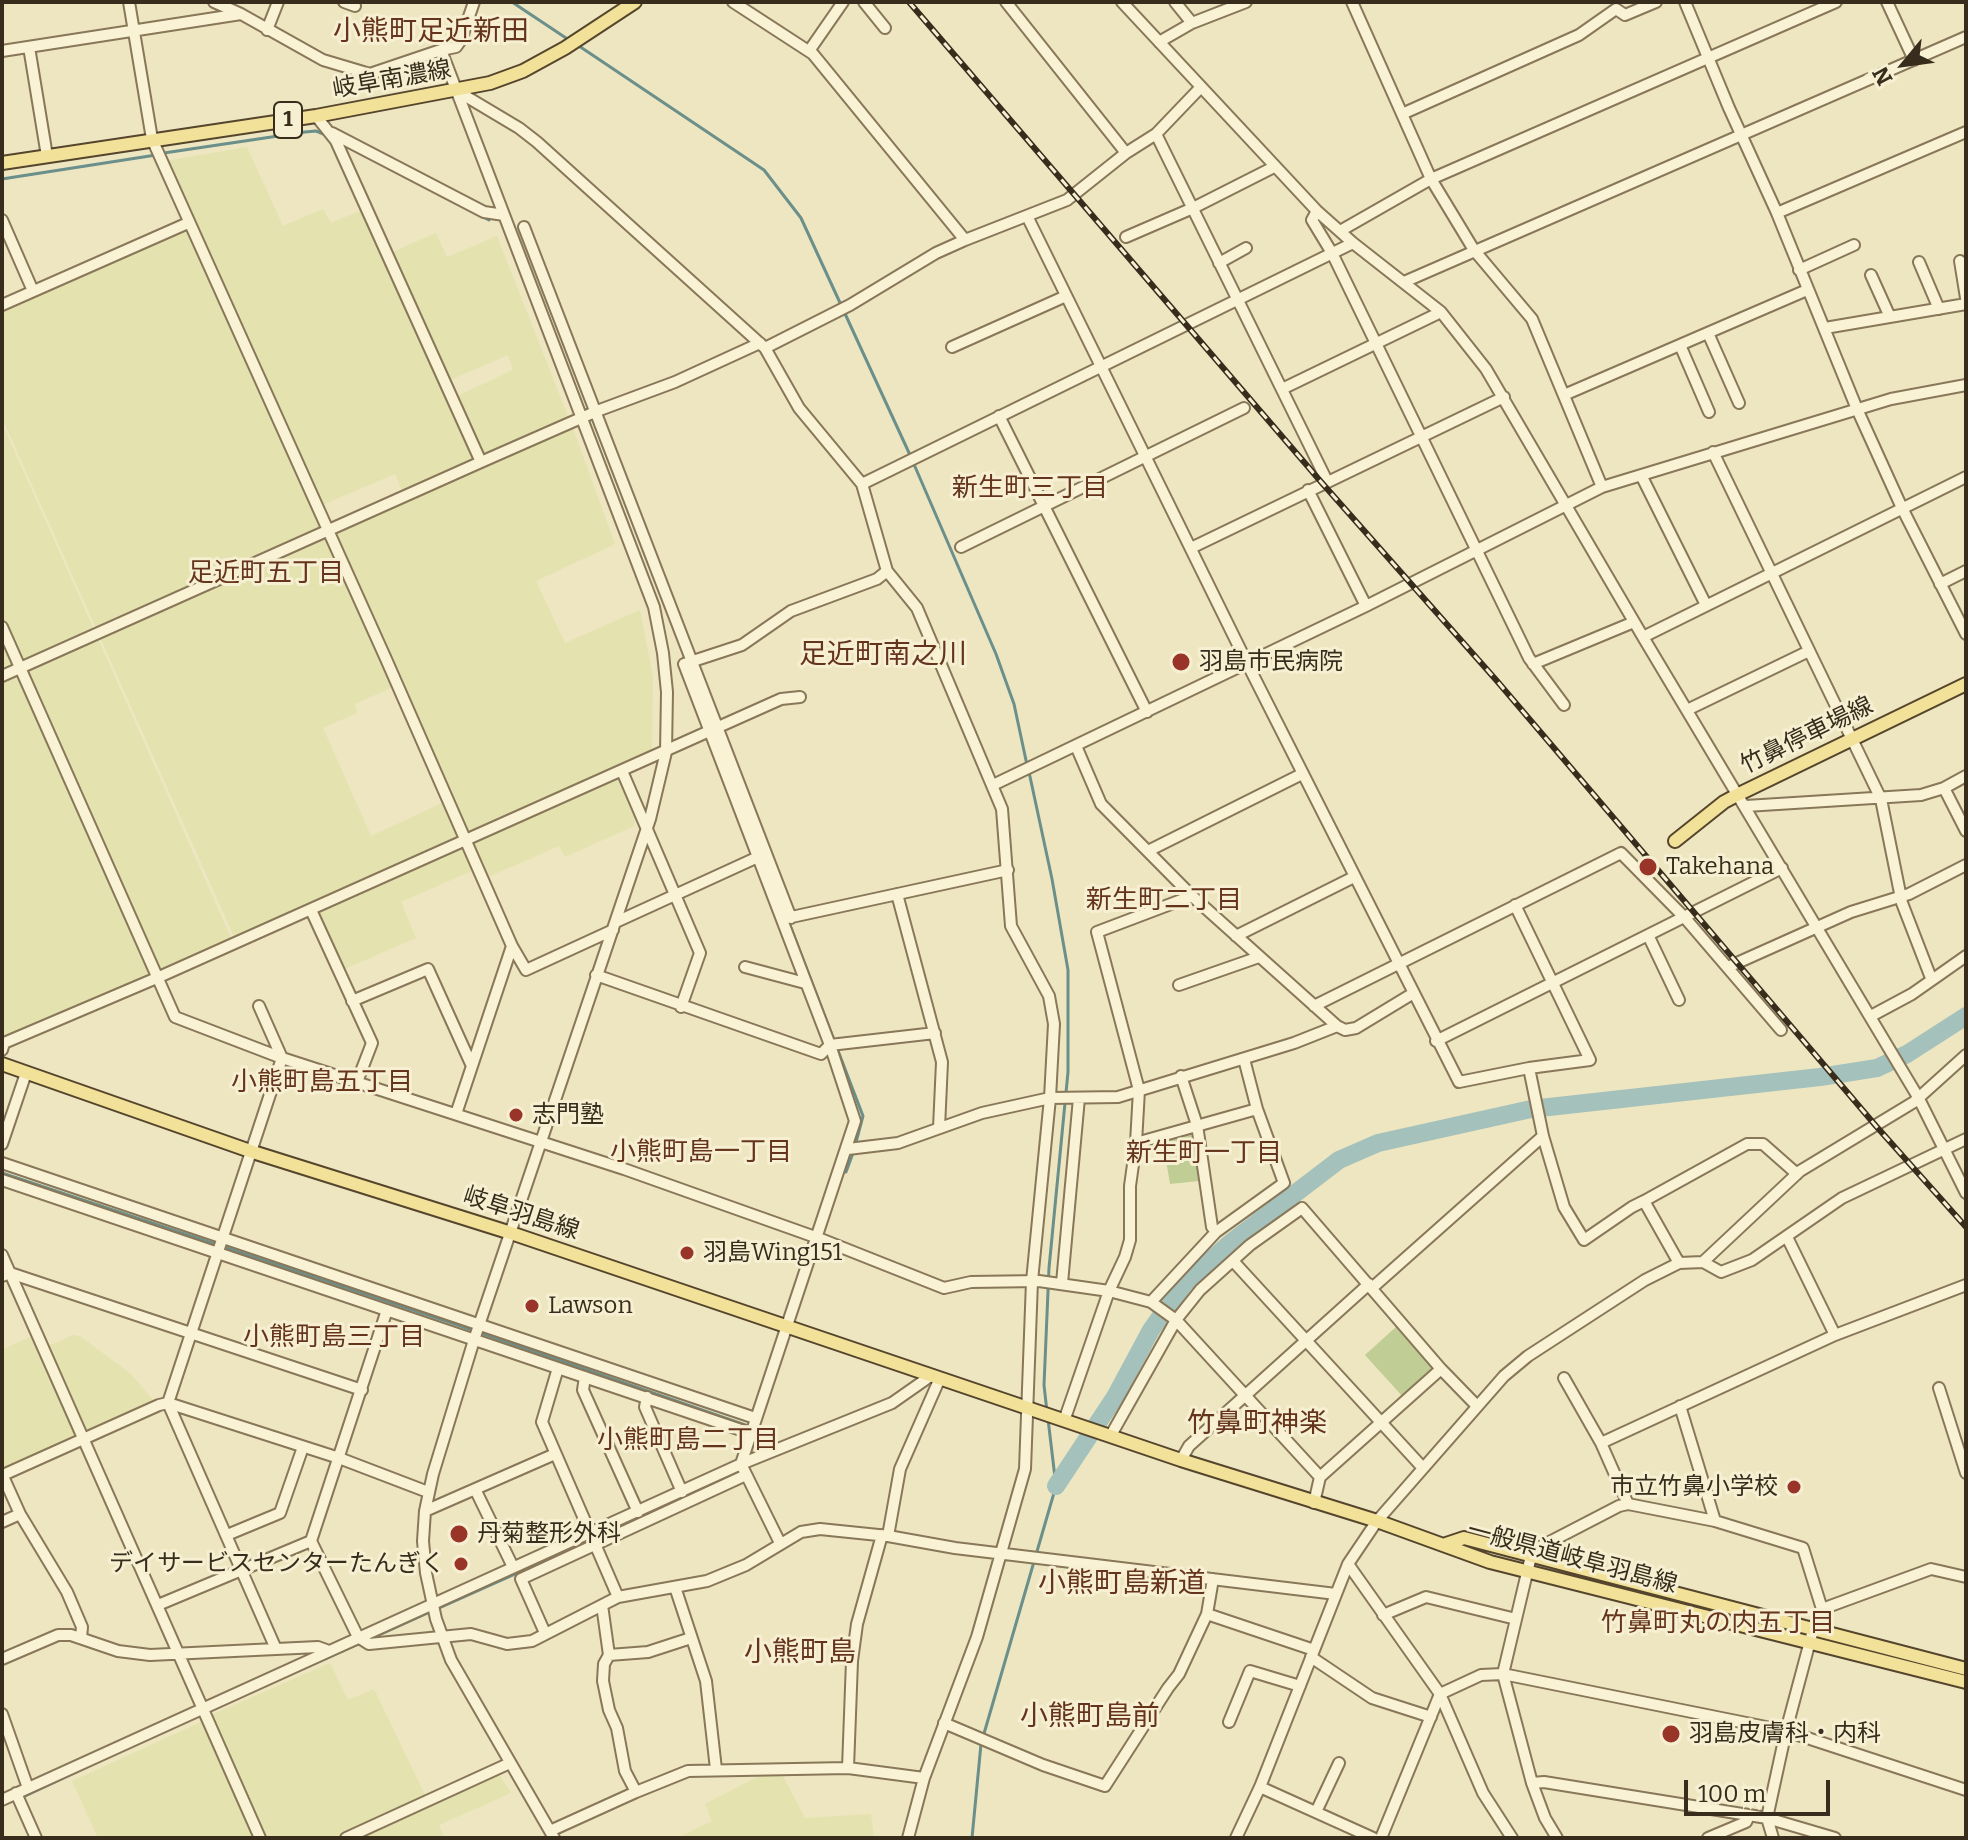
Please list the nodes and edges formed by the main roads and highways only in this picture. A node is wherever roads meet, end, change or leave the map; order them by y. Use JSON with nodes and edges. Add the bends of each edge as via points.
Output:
{"nodes":[{"id":1,"x":635,"y":2,"type":"edge"},
{"id":2,"x":2,"y":163,"type":"edge"},
{"id":3,"x":1966,"y":684,"type":"edge"},
{"id":4,"x":1675,"y":841,"type":"dead end"},
{"id":5,"x":2,"y":1064,"type":"edge"},
{"id":6,"x":1030,"y":1408,"type":"joint"},
{"id":7,"x":1446,"y":1544,"type":"junction"},
{"id":8,"x":1811,"y":1636,"type":"junction"},
{"id":9,"x":1966,"y":1669,"type":"edge"},
{"id":10,"x":1966,"y":1682,"type":"edge"}],
"edges":[{"from":1,"to":2,"type":"main road","name":"岐阜南濃線","number":"1","via":[[523,71],[457,91]]},
{"from":3,"to":4,"type":"main road","name":"竹鼻停車場線","via":[[1852,738],[1742,800],[1724,802]]},
{"from":5,"to":6,"type":"main road","name":"岐阜羽島線"},
{"from":6,"to":7,"type":"main road","name":"一般県道岐阜羽島線"},
{"from":7,"to":8,"type":"main road","name":"一般県道岐阜羽島線","via":[[1528,1572]]},
{"from":7,"to":8,"type":"main road","name":"一般県道岐阜羽島線","via":[[1464,1538]]},
{"from":8,"to":9,"type":"main road","name":"一般県道岐阜羽島線"},
{"from":8,"to":10,"type":"main road","name":"一般県道岐阜羽島線"}]}
